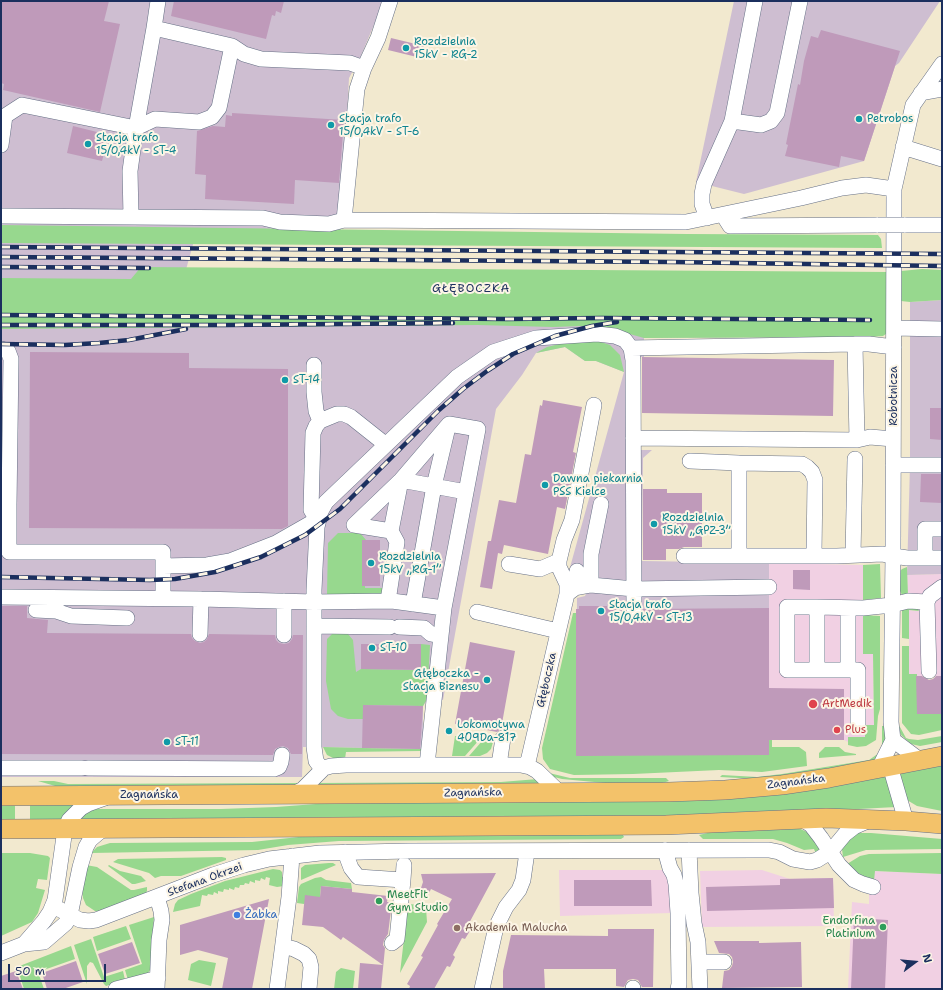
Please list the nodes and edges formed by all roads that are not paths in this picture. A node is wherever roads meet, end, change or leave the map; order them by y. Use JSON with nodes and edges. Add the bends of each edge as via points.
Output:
{"nodes":[{"id":1,"x":158,"y":1,"type":"edge"},
{"id":2,"x":390,"y":1,"type":"edge"},
{"id":3,"x":755,"y":1,"type":"edge"},
{"id":4,"x":800,"y":1,"type":"edge"},
{"id":5,"x":154,"y":28,"type":"junction"},
{"id":6,"x":232,"y":46,"type":"junction"},
{"id":7,"x":942,"y":64,"type":"edge"},
{"id":8,"x":364,"y":68,"type":"junction"},
{"id":9,"x":942,"y":89,"type":"edge"},
{"id":10,"x":921,"y":93,"type":"junction"},
{"id":11,"x":732,"y":121,"type":"junction"},
{"id":12,"x":136,"y":128,"type":"junction"},
{"id":13,"x":1,"y":145,"type":"edge"},
{"id":14,"x":903,"y":147,"type":"junction"},
{"id":15,"x":942,"y":159,"type":"edge"},
{"id":16,"x":894,"y":189,"type":"junction"},
{"id":17,"x":723,"y":215,"type":"junction"},
{"id":18,"x":1,"y":216,"type":"edge"},
{"id":19,"x":131,"y":216,"type":"junction"},
{"id":20,"x":707,"y":218,"type":"junction"},
{"id":21,"x":344,"y":220,"type":"junction"},
{"id":22,"x":942,"y":225,"type":"edge"},
{"id":23,"x":894,"y":328,"type":"junction"},
{"id":24,"x":942,"y":329,"type":"edge"},
{"id":25,"x":854,"y":344,"type":"junction"},
{"id":26,"x":894,"y":347,"type":"junction"},
{"id":27,"x":631,"y":348,"type":"junction"},
{"id":28,"x":1,"y":349,"type":"edge"},
{"id":29,"x":314,"y":365,"type":"dead end"},
{"id":30,"x":594,"y":405,"type":"dead end"},
{"id":31,"x":320,"y":421,"type":"junction"},
{"id":32,"x":449,"y":424,"type":"junction"},
{"id":33,"x":6,"y":428,"type":"edge"},
{"id":34,"x":633,"y":438,"type":"junction"},
{"id":35,"x":893,"y":439,"type":"junction"},
{"id":36,"x":857,"y":440,"type":"junction"},
{"id":37,"x":385,"y":444,"type":"junction"},
{"id":38,"x":855,"y":459,"type":"dead end"},
{"id":39,"x":690,"y":461,"type":"dead end"},
{"id":40,"x":739,"y":463,"type":"junction"},
{"id":41,"x":893,"y":465,"type":"junction"},
{"id":42,"x":942,"y":465,"type":"edge"},
{"id":43,"x":401,"y":480,"type":"junction"},
{"id":44,"x":434,"y":486,"type":"junction"},
{"id":45,"x":466,"y":492,"type":"junction"},
{"id":46,"x":601,"y":504,"type":"dead end"},
{"id":47,"x":5,"y":505,"type":"edge"},
{"id":48,"x":318,"y":519,"type":"junction"},
{"id":49,"x":942,"y":529,"type":"edge"},
{"id":50,"x":391,"y":531,"type":"junction"},
{"id":51,"x":853,"y":555,"type":"junction"},
{"id":52,"x":893,"y":555,"type":"junction"},
{"id":53,"x":684,"y":556,"type":"dead end"},
{"id":54,"x":739,"y":556,"type":"junction"},
{"id":55,"x":814,"y":556,"type":"junction"},
{"id":56,"x":925,"y":558,"type":"junction"},
{"id":57,"x":942,"y":558,"type":"edge"},
{"id":58,"x":560,"y":561,"type":"junction"},
{"id":59,"x":509,"y":564,"type":"dead end"},
{"id":60,"x":163,"y":566,"type":"junction"},
{"id":61,"x":577,"y":571,"type":"dead end"},
{"id":62,"x":769,"y":587,"type":"dead end"},
{"id":63,"x":942,"y":587,"type":"edge"},
{"id":64,"x":579,"y":589,"type":"junction"},
{"id":65,"x":634,"y":589,"type":"junction"},
{"id":66,"x":1,"y":597,"type":"edge"},
{"id":67,"x":163,"y":598,"type":"junction"},
{"id":68,"x":201,"y":599,"type":"junction"},
{"id":69,"x":284,"y":601,"type":"junction"},
{"id":70,"x":388,"y":601,"type":"junction"},
{"id":71,"x":314,"y":602,"type":"junction"},
{"id":72,"x":927,"y":602,"type":"junction"},
{"id":73,"x":56,"y":604,"type":"junction"},
{"id":74,"x":413,"y":604,"type":"junction"},
{"id":75,"x":892,"y":606,"type":"junction"},
{"id":76,"x":817,"y":607,"type":"junction"},
{"id":77,"x":444,"y":608,"type":"junction"},
{"id":78,"x":848,"y":608,"type":"junction"},
{"id":79,"x":634,"y":609,"type":"dead end"},
{"id":80,"x":36,"y":610,"type":"dead end"},
{"id":81,"x":477,"y":612,"type":"dead end"},
{"id":82,"x":127,"y":618,"type":"dead end"},
{"id":83,"x":314,"y":626,"type":"junction"},
{"id":84,"x":558,"y":631,"type":"junction"},
{"id":85,"x":200,"y":634,"type":"dead end"},
{"id":86,"x":284,"y":635,"type":"dead end"},
{"id":87,"x":441,"y":636,"type":"junction"},
{"id":88,"x":817,"y":670,"type":"junction"},
{"id":89,"x":848,"y":670,"type":"junction"},
{"id":90,"x":929,"y":671,"type":"dead end"},
{"id":91,"x":858,"y":725,"type":"dead end"},
{"id":92,"x":503,"y":738,"type":"dead end"},
{"id":93,"x":893,"y":740,"type":"junction"},
{"id":94,"x":282,"y":756,"type":"dead end"},
{"id":95,"x":942,"y":756,"type":"edge"},
{"id":96,"x":921,"y":761,"type":"junction"},
{"id":97,"x":499,"y":764,"type":"junction"},
{"id":98,"x":427,"y":765,"type":"junction"},
{"id":99,"x":527,"y":766,"type":"junction"},
{"id":100,"x":884,"y":767,"type":"junction"},
{"id":101,"x":1,"y":768,"type":"edge"},
{"id":102,"x":322,"y":769,"type":"junction"},
{"id":103,"x":559,"y":792,"type":"junction"},
{"id":104,"x":292,"y":795,"type":"junction"},
{"id":105,"x":1,"y":796,"type":"edge"},
{"id":106,"x":113,"y":796,"type":"junction"},
{"id":107,"x":800,"y":818,"type":"junction"},
{"id":108,"x":873,"y":819,"type":"junction"},
{"id":109,"x":906,"y":821,"type":"junction"},
{"id":110,"x":942,"y":824,"type":"edge"},
{"id":111,"x":65,"y":829,"type":"junction"},
{"id":112,"x":103,"y":829,"type":"junction"},
{"id":113,"x":1,"y":830,"type":"edge"},
{"id":114,"x":665,"y":850,"type":"junction"},
{"id":115,"x":689,"y":850,"type":"junction"},
{"id":116,"x":344,"y":852,"type":"junction"},
{"id":117,"x":527,"y":852,"type":"junction"},
{"id":118,"x":830,"y":852,"type":"junction"},
{"id":119,"x":292,"y":856,"type":"junction"},
{"id":120,"x":404,"y":865,"type":"dead end"},
{"id":121,"x":403,"y":880,"type":"junction"},
{"id":122,"x":873,"y":887,"type":"dead end"},
{"id":123,"x":157,"y":897,"type":"junction"},
{"id":124,"x":53,"y":906,"type":"junction"},
{"id":125,"x":70,"y":915,"type":"junction"},
{"id":126,"x":392,"y":943,"type":"dead end"},
{"id":127,"x":24,"y":944,"type":"junction"},
{"id":128,"x":283,"y":946,"type":"junction"},
{"id":129,"x":1,"y":953,"type":"edge"},
{"id":130,"x":700,"y":962,"type":"junction"},
{"id":131,"x":724,"y":962,"type":"dead end"},
{"id":132,"x":158,"y":984,"type":"edge"},
{"id":133,"x":116,"y":989,"type":"edge"},
{"id":134,"x":277,"y":989,"type":"edge"},
{"id":135,"x":309,"y":989,"type":"edge"},
{"id":136,"x":482,"y":989,"type":"edge"},
{"id":137,"x":678,"y":989,"type":"edge"},
{"id":138,"x":700,"y":989,"type":"edge"}],
"edges":[{"from":1,"to":5,"type":"street"},
{"from":2,"to":8,"type":"street","via":[[378,38]]},
{"from":3,"to":11,"type":"street"},
{"from":4,"to":11,"type":"street","via":[[777,113],[771,121],[761,125]]},
{"from":5,"to":6,"type":"street"},
{"from":5,"to":12,"type":"street"},
{"from":6,"to":8,"type":"street","via":[[244,54],[261,59],[350,64]]},
{"from":6,"to":12,"type":"street","via":[[219,108],[212,117],[199,122],[155,119]]},
{"from":7,"to":10,"type":"street","name":"Robotnicza"},
{"from":8,"to":21,"type":"street","via":[[355,104]]},
{"from":9,"to":10,"type":"street"},
{"from":10,"to":14,"type":"street","name":"Robotnicza","via":[[913,105]]},
{"from":11,"to":20,"type":"street","via":[[704,184],[702,204]]},
{"from":12,"to":13,"type":"street","via":[[22,105],[5,116]]},
{"from":12,"to":19,"type":"street","via":[[130,171]]},
{"from":14,"to":15,"type":"street"},
{"from":14,"to":16,"type":"street","name":"Robotnicza"},
{"from":16,"to":17,"type":"street","via":[[866,185],[842,188]]},
{"from":16,"to":23,"type":"street","name":"Robotnicza"},
{"from":17,"to":20,"type":"street"},
{"from":17,"to":22,"type":"street","bridge":true,"via":[[730,226]]},
{"from":18,"to":19,"type":"street"},
{"from":19,"to":21,"type":"street","via":[[263,218],[280,222],[329,224]]},
{"from":20,"to":21,"type":"street","via":[[686,222]]},
{"from":23,"to":24,"type":"street"},
{"from":23,"to":26,"type":"street","name":"Robotnicza"},
{"from":25,"to":26,"type":"street"},
{"from":25,"to":27,"type":"street"},
{"from":25,"to":36,"type":"street"},
{"from":26,"to":35,"type":"street","name":"Robotnicza"},
{"from":27,"to":34,"type":"street"},
{"from":27,"to":37,"type":"street","via":[[625,340],[597,334],[536,338],[493,352],[457,377]]},
{"from":28,"to":33,"type":"street","via":[[8,351],[11,359]]},
{"from":29,"to":31,"type":"street","via":[[316,411]]},
{"from":30,"to":58,"type":"street","via":[[572,520],[564,540]]},
{"from":31,"to":37,"type":"street","via":[[337,414],[351,416]]},
{"from":31,"to":48,"type":"street","via":[[313,433],[311,510]]},
{"from":32,"to":43,"type":"street"},
{"from":32,"to":44,"type":"street"},
{"from":32,"to":45,"type":"street","via":[[478,429]]},
{"from":33,"to":47,"type":"street"},
{"from":34,"to":36,"type":"street"},
{"from":34,"to":65,"type":"street"},
{"from":35,"to":36,"type":"street","via":[[870,437]]},
{"from":35,"to":41,"type":"street","name":"Robotnicza"},
{"from":37,"to":48,"type":"street","via":[[326,502]]},
{"from":38,"to":51,"type":"street"},
{"from":39,"to":40,"type":"street"},
{"from":40,"to":54,"type":"street"},
{"from":40,"to":55,"type":"street","via":[[802,464],[812,472],[815,480]]},
{"from":41,"to":42,"type":"street"},
{"from":41,"to":52,"type":"street","name":"Robotnicza"},
{"from":43,"to":44,"type":"street"},
{"from":43,"to":50,"type":"street"},
{"from":43,"to":50,"type":"street","via":[[354,525]]},
{"from":44,"to":45,"type":"street"},
{"from":44,"to":74,"type":"street"},
{"from":45,"to":77,"type":"street"},
{"from":46,"to":64,"type":"street","via":[[591,554]]},
{"from":47,"to":60,"type":"street","via":[[9,552],[163,552]]},
{"from":48,"to":60,"type":"street","via":[[276,543],[230,561],[207,565]]},
{"from":48,"to":71,"type":"street"},
{"from":49,"to":56,"type":"street","via":[[924,529]]},
{"from":50,"to":70,"type":"street","via":[[397,542]]},
{"from":51,"to":52,"type":"street"},
{"from":51,"to":55,"type":"street"},
{"from":52,"to":56,"type":"street"},
{"from":52,"to":75,"type":"street","name":"Robotnicza"},
{"from":53,"to":54,"type":"street"},
{"from":54,"to":55,"type":"street"},
{"from":56,"to":57,"type":"street"},
{"from":58,"to":59,"type":"street","via":[[540,569]]},
{"from":58,"to":64,"type":"street","via":[[559,567],[567,584]]},
{"from":60,"to":67,"type":"street"},
{"from":61,"to":64,"type":"street"},
{"from":62,"to":65,"type":"street"},
{"from":63,"to":72,"type":"street","via":[[930,596]]},
{"from":64,"to":65,"type":"street"},
{"from":64,"to":84,"type":"street","name":"Głęboczka"},
{"from":65,"to":79,"type":"street"},
{"from":66,"to":73,"type":"street"},
{"from":67,"to":68,"type":"street"},
{"from":67,"to":73,"type":"street"},
{"from":68,"to":69,"type":"street"},
{"from":68,"to":85,"type":"street"},
{"from":69,"to":71,"type":"street"},
{"from":69,"to":86,"type":"street"},
{"from":70,"to":71,"type":"street"},
{"from":70,"to":74,"type":"street"},
{"from":71,"to":83,"type":"street"},
{"from":72,"to":75,"type":"street","via":[[908,601]]},
{"from":72,"to":90,"type":"street"},
{"from":73,"to":80,"type":"street"},
{"from":73,"to":82,"type":"street","via":[[71,616]]},
{"from":74,"to":77,"type":"street"},
{"from":75,"to":78,"type":"street"},
{"from":75,"to":93,"type":"street","name":"Robotnicza"},
{"from":76,"to":78,"type":"street"},
{"from":76,"to":88,"type":"street"},
{"from":76,"to":88,"type":"street","via":[[787,607],[787,670]]},
{"from":77,"to":87,"type":"street"},
{"from":78,"to":89,"type":"street"},
{"from":81,"to":84,"type":"street"},
{"from":83,"to":87,"type":"street","via":[[424,628],[431,634]]},
{"from":83,"to":102,"type":"street","via":[[314,747],[316,761]]},
{"from":84,"to":99,"type":"street","name":"Głęboczka"},
{"from":87,"to":98,"type":"street"},
{"from":88,"to":89,"type":"street"},
{"from":89,"to":91,"type":"street","via":[[858,670]]},
{"from":92,"to":97,"type":"street"},
{"from":93,"to":96,"type":"street"},
{"from":93,"to":100,"type":"street"},
{"from":94,"to":101,"type":"street","via":[[279,767],[274,769]]},
{"from":95,"to":96,"type":"main road","name":"Zagnańska"},
{"from":96,"to":100,"type":"main road","name":"Zagnańska"},
{"from":97,"to":98,"type":"street"},
{"from":97,"to":99,"type":"street"},
{"from":98,"to":102,"type":"street","via":[[335,765]]},
{"from":99,"to":103,"type":"street","via":[[537,771]]},
{"from":100,"to":103,"type":"main road","name":"Zagnańska","via":[[782,785],[725,790]]},
{"from":100,"to":109,"type":"street"},
{"from":102,"to":104,"type":"street","via":[[303,789]]},
{"from":103,"to":104,"type":"main road","name":"Zagnańska"},
{"from":104,"to":106,"type":"main road","name":"Zagnańska"},
{"from":105,"to":106,"type":"main road","name":"Zagnańska"},
{"from":106,"to":111,"type":"street","via":[[81,808],[69,820]]},
{"from":107,"to":108,"type":"main road"},
{"from":107,"to":112,"type":"main road","via":[[666,825]]},
{"from":107,"to":118,"type":"street","via":[[810,825]]},
{"from":108,"to":109,"type":"main road"},
{"from":108,"to":118,"type":"street","via":[[854,827]]},
{"from":109,"to":110,"type":"main road"},
{"from":111,"to":112,"type":"main road"},
{"from":111,"to":113,"type":"main road"},
{"from":111,"to":124,"type":"street"},
{"from":112,"to":125,"type":"street","via":[[86,847]]},
{"from":114,"to":115,"type":"street"},
{"from":114,"to":117,"type":"street"},
{"from":114,"to":137,"type":"street","via":[[676,884]]},
{"from":115,"to":118,"type":"street","via":[[769,850],[799,861],[810,862]]},
{"from":115,"to":130,"type":"street","via":[[691,893]]},
{"from":116,"to":117,"type":"street"},
{"from":116,"to":119,"type":"street","name":"Stefana Okrzei"},
{"from":116,"to":121,"type":"street","via":[[358,877]]},
{"from":117,"to":136,"type":"street","via":[[519,890],[506,907],[496,927]]},
{"from":118,"to":122,"type":"street","via":[[854,880]]},
{"from":119,"to":123,"type":"street","name":"Stefana Okrzei","via":[[244,865]]},
{"from":119,"to":128,"type":"street"},
{"from":120,"to":121,"type":"street"},
{"from":121,"to":126,"type":"street","via":[[397,939]]},
{"from":123,"to":125,"type":"street","name":"Stefana Okrzei","via":[[96,920],[84,921]]},
{"from":123,"to":132,"type":"street","via":[[162,920]]},
{"from":124,"to":125,"type":"street","name":"Stefana Okrzei"},
{"from":124,"to":127,"type":"street"},
{"from":125,"to":127,"type":"street","via":[[63,926],[44,942]]},
{"from":127,"to":129,"type":"street"},
{"from":128,"to":134,"type":"street"},
{"from":128,"to":135,"type":"street","via":[[304,954],[309,960]]},
{"from":130,"to":131,"type":"street"},
{"from":130,"to":138,"type":"street"},
{"from":132,"to":133,"type":"street"}]}
